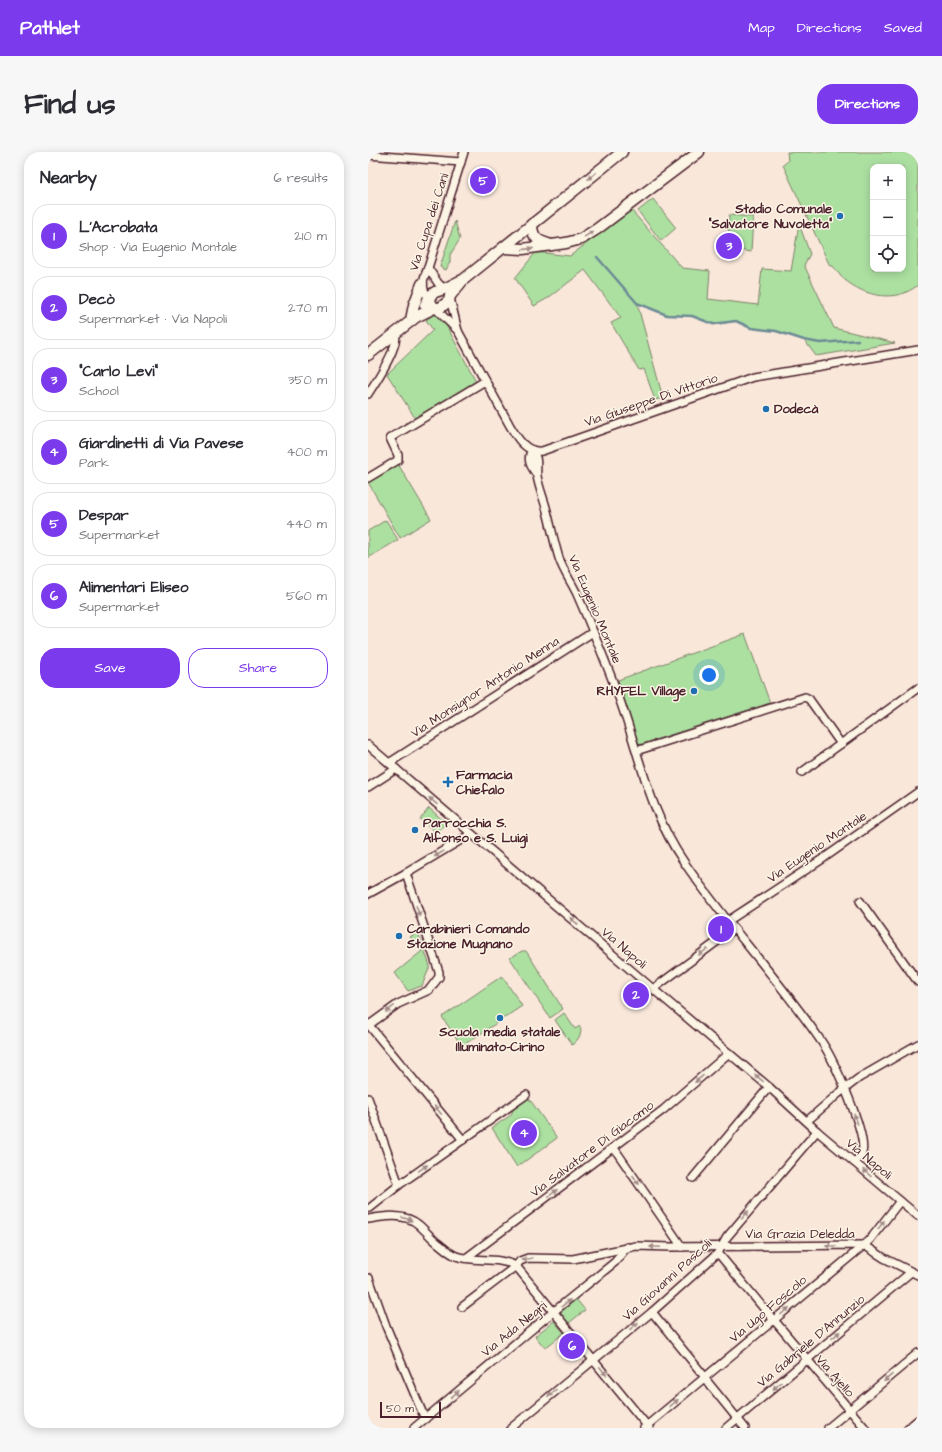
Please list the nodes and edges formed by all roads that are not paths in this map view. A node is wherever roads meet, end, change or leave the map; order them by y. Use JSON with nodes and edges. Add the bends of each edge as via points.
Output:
{"nodes":[{"id":1,"x":464,"y":152,"type":"edge"},
{"id":2,"x":622,"y":152,"type":"edge"},
{"id":3,"x":699,"y":152,"type":"edge"},
{"id":4,"x":368,"y":155,"type":"edge"},
{"id":5,"x":460,"y":162,"type":"junction"},
{"id":6,"x":532,"y":224,"type":"junction"},
{"id":7,"x":552,"y":245,"type":"junction"},
{"id":8,"x":503,"y":248,"type":"junction"},
{"id":9,"x":428,"y":268,"type":"junction"},
{"id":10,"x":422,"y":284,"type":"junction"},
{"id":11,"x":448,"y":295,"type":"junction"},
{"id":12,"x":432,"y":304,"type":"junction"},
{"id":13,"x":413,"y":318,"type":"junction"},
{"id":14,"x":458,"y":331,"type":"junction"},
{"id":15,"x":395,"y":333,"type":"junction"},
{"id":16,"x":918,"y":350,"type":"edge"},
{"id":17,"x":368,"y":355,"type":"edge"},
{"id":18,"x":486,"y":382,"type":"junction"},
{"id":19,"x":368,"y":394,"type":"edge"},
{"id":20,"x":532,"y":450,"type":"junction"},
{"id":21,"x":368,"y":478,"type":"edge"},
{"id":22,"x":593,"y":632,"type":"junction"},
{"id":23,"x":918,"y":688,"type":"edge"},
{"id":24,"x":841,"y":744,"type":"junction"},
{"id":25,"x":368,"y":745,"type":"edge"},
{"id":26,"x":636,"y":751,"type":"junction"},
{"id":27,"x":389,"y":763,"type":"junction"},
{"id":28,"x":396,"y":769,"type":"junction"},
{"id":29,"x":802,"y":772,"type":"dead end"},
{"id":30,"x":368,"y":787,"type":"edge"},
{"id":31,"x":918,"y":792,"type":"edge"},
{"id":32,"x":471,"y":834,"type":"junction"},
{"id":33,"x":406,"y":874,"type":"junction"},
{"id":34,"x":368,"y":894,"type":"edge"},
{"id":35,"x":860,"y":901,"type":"dead end"},
{"id":36,"x":728,"y":921,"type":"junction"},
{"id":37,"x":734,"y":929,"type":"junction"},
{"id":38,"x":918,"y":982,"type":"edge"},
{"id":39,"x":653,"y":989,"type":"junction"},
{"id":40,"x":368,"y":1024,"type":"edge"},
{"id":41,"x":918,"y":1044,"type":"edge"},
{"id":42,"x":729,"y":1053,"type":"junction"},
{"id":43,"x":769,"y":1086,"type":"junction"},
{"id":44,"x":845,"y":1088,"type":"junction"},
{"id":45,"x":526,"y":1095,"type":"dead end"},
{"id":46,"x":368,"y":1098,"type":"edge"},
{"id":47,"x":808,"y":1121,"type":"junction"},
{"id":48,"x":818,"y":1130,"type":"junction"},
{"id":49,"x":463,"y":1140,"type":"junction"},
{"id":50,"x":614,"y":1148,"type":"junction"},
{"id":51,"x":854,"y":1162,"type":"junction"},
{"id":52,"x":693,"y":1178,"type":"dead end"},
{"id":53,"x":398,"y":1185,"type":"junction"},
{"id":54,"x":900,"y":1201,"type":"junction"},
{"id":55,"x":369,"y":1208,"type":"edge"},
{"id":56,"x":918,"y":1216,"type":"edge"},
{"id":57,"x":368,"y":1219,"type":"edge"},
{"id":58,"x":864,"y":1245,"type":"junction"},
{"id":59,"x":722,"y":1246,"type":"junction"},
{"id":60,"x":627,"y":1247,"type":"junction"},
{"id":61,"x":682,"y":1247,"type":"junction"},
{"id":62,"x":718,"y":1254,"type":"junction"},
{"id":63,"x":466,"y":1258,"type":"junction"},
{"id":64,"x":516,"y":1266,"type":"junction"},
{"id":65,"x":911,"y":1272,"type":"junction"},
{"id":66,"x":918,"y":1275,"type":"edge"},
{"id":67,"x":369,"y":1278,"type":"edge"},
{"id":68,"x":462,"y":1307,"type":"dead end"},
{"id":69,"x":652,"y":1312,"type":"junction"},
{"id":70,"x":554,"y":1313,"type":"junction"},
{"id":71,"x":772,"y":1318,"type":"junction"},
{"id":72,"x":918,"y":1353,"type":"edge"},
{"id":73,"x":593,"y":1359,"type":"junction"},
{"id":74,"x":806,"y":1361,"type":"junction"},
{"id":75,"x":706,"y":1379,"type":"junction"},
{"id":76,"x":849,"y":1410,"type":"junction"},
{"id":77,"x":738,"y":1418,"type":"junction"},
{"id":78,"x":425,"y":1419,"type":"junction"},
{"id":79,"x":918,"y":1420,"type":"edge"},
{"id":80,"x":647,"y":1427,"type":"edge"},
{"id":81,"x":414,"y":1428,"type":"edge"},
{"id":82,"x":511,"y":1428,"type":"edge"},
{"id":83,"x":726,"y":1428,"type":"edge"},
{"id":84,"x":745,"y":1428,"type":"edge"},
{"id":85,"x":828,"y":1428,"type":"edge"},
{"id":86,"x":865,"y":1428,"type":"edge"},
{"id":87,"x":908,"y":1428,"type":"edge"}],
"edges":[{"from":1,"to":5,"type":"street","name":"Via Cupa dei Cani"},
{"from":2,"to":6,"type":"main road","one_way":true},
{"from":7,"to":3,"type":"main road","one_way":true,"via":[[581,239],[597,229]]},
{"from":4,"to":5,"type":"street"},
{"from":5,"to":9,"type":"street","name":"Via Cupa dei Cani"},
{"from":6,"to":7,"type":"main road","via":[[535,237]]},
{"from":6,"to":8,"type":"main road"},
{"from":8,"to":7,"type":"main road","one_way":true,"via":[[523,249]]},
{"from":8,"to":11,"type":"main road"},
{"from":9,"to":10,"type":"street","name":"Via Cupa dei Cani"},
{"from":9,"to":11,"type":"street"},
{"from":10,"to":12,"type":"street","name":"Via Cupa dei Cani"},
{"from":10,"to":13,"type":"main road","via":[[414,305]]},
{"from":11,"to":12,"type":"main road","via":[[445,305],[440,308]]},
{"from":11,"to":12,"type":"main road","via":[[435,292]]},
{"from":11,"to":14,"type":"street"},
{"from":12,"to":13,"type":"main road"},
{"from":12,"to":14,"type":"street"},
{"from":13,"to":15,"type":"main road"},
{"from":14,"to":18,"type":"street"},
{"from":15,"to":17,"type":"main road"},
{"from":15,"to":19,"type":"street","via":[[396,342]]},
{"from":16,"to":20,"type":"street","name":"Via Giuseppe Di Vittorio","via":[[753,377],[542,450]]},
{"from":18,"to":20,"type":"street","via":[[517,438]]},
{"from":18,"to":21,"type":"street","via":[[390,438],[398,460]]},
{"from":20,"to":22,"type":"street","name":"Via Eugenio Montale","via":[[530,464],[537,475],[559,558]]},
{"from":22,"to":26,"type":"street","name":"Via Eugenio Montale","via":[[620,699]]},
{"from":22,"to":27,"type":"street","name":"Via Monsignor Antonio Menna"},
{"from":23,"to":24,"type":"street"},
{"from":24,"to":26,"type":"street","via":[[805,697]]},
{"from":24,"to":29,"type":"street"},
{"from":25,"to":27,"type":"street","name":"Via Napoli"},
{"from":26,"to":36,"type":"street","name":"Via Eugenio Montale","via":[[648,791],[662,824],[683,861]]},
{"from":27,"to":28,"type":"street","name":"Via Napoli"},
{"from":28,"to":30,"type":"street"},
{"from":32,"to":28,"type":"street","name":"Via Napoli","one_way":true},
{"from":31,"to":36,"type":"street","name":"Via Eugenio Montale"},
{"from":32,"to":33,"type":"street","one_way":true},
{"from":39,"to":32,"type":"street","name":"Via Napoli","one_way":true},
{"from":33,"to":34,"type":"street"},
{"from":33,"to":40,"type":"street","one_way":true,"via":[[439,977],[429,990],[398,1004]]},
{"from":35,"to":38,"type":"street"},
{"from":36,"to":37,"type":"street","name":"Via Eugenio Montale"},
{"from":37,"to":39,"type":"street","one_way":true},
{"from":37,"to":44,"type":"street","name":"Via Eugenio Montale","via":[[821,1040]]},
{"from":39,"to":42,"type":"street","name":"Via Napoli"},
{"from":49,"to":40,"type":"street","one_way":true},
{"from":41,"to":44,"type":"street"},
{"from":43,"to":42,"type":"street","name":"Via Napoli","one_way":true},
{"from":42,"to":50,"type":"street","name":"Via Salvatore Di Giacomo","one_way":true},
{"from":43,"to":47,"type":"street","name":"Via Napoli"},
{"from":43,"to":52,"type":"street"},
{"from":44,"to":47,"type":"street"},
{"from":51,"to":44,"type":"street","name":"Via Eugenio Montale","one_way":true,"via":[[861,1156],[862,1140]]},
{"from":45,"to":49,"type":"street"},
{"from":46,"to":53,"type":"street"},
{"from":47,"to":48,"type":"street","name":"Via Napoli"},
{"from":48,"to":51,"type":"street","name":"Via Napoli"},
{"from":59,"to":48,"type":"street","name":"Via Giovanni Pascoli","one_way":true},
{"from":53,"to":49,"type":"street","one_way":true},
{"from":50,"to":61,"type":"street","one_way":true},
{"from":63,"to":50,"type":"street","name":"Via Salvatore Di Giacomo","one_way":true},
{"from":54,"to":51,"type":"street","name":"Via Napoli","one_way":true},
{"from":53,"to":55,"type":"street"},
{"from":54,"to":56,"type":"street","name":"Via Napoli"},
{"from":58,"to":54,"type":"street","name":"Via Ugo Foscolo","one_way":true},
{"from":55,"to":57,"type":"street","via":[[371,1215]]},
{"from":57,"to":63,"type":"street","one_way":true,"via":[[400,1217],[411,1220],[447,1251]]},
{"from":58,"to":59,"type":"street","name":"Via Grazia Deledda","one_way":true},
{"from":58,"to":65,"type":"street","name":"Via Grazia Deledda"},
{"from":71,"to":58,"type":"street","name":"Via Ugo Foscolo","one_way":true},
{"from":59,"to":61,"type":"street","name":"Via Grazia Deledda"},
{"from":59,"to":62,"type":"street","name":"Via Giovanni Pascoli"},
{"from":61,"to":60,"type":"street","name":"Via Grazia Deledda","one_way":true},
{"from":60,"to":64,"type":"street","name":"Via Grazia Deledda","one_way":true,"via":[[573,1259],[528,1258]]},
{"from":70,"to":60,"type":"street","name":"Via Ada Negri","one_way":true,"via":[[615,1262]]},
{"from":62,"to":69,"type":"street","name":"Via Giovanni Pascoli"},
{"from":62,"to":71,"type":"street","name":"Via Ajello"},
{"from":63,"to":64,"type":"street","via":[[493,1260]]},
{"from":64,"to":68,"type":"street","name":"Via Grazia Deledda"},
{"from":64,"to":70,"type":"street"},
{"from":65,"to":66,"type":"street","name":"Via Grazia Deledda"},
{"from":74,"to":65,"type":"street","name":"Via Gabriele D'Annunzio","one_way":true},
{"from":67,"to":78,"type":"street"},
{"from":73,"to":69,"type":"street","name":"Via Giovanni Pascoli","one_way":true},
{"from":69,"to":75,"type":"street"},
{"from":70,"to":73,"type":"street"},
{"from":78,"to":70,"type":"street","name":"Via Ada Negri","one_way":true},
{"from":71,"to":74,"type":"street","name":"Via Ajello"},
{"from":71,"to":75,"type":"street","name":"Via Ugo Foscolo"},
{"from":72,"to":76,"type":"street","one_way":true},
{"from":73,"to":80,"type":"street","one_way":true},
{"from":73,"to":82,"type":"street","name":"Via Giovanni Pascoli","one_way":true},
{"from":74,"to":76,"type":"street","name":"Via Ajello"},
{"from":74,"to":77,"type":"street","name":"Via Gabriele D'Annunzio","one_way":true},
{"from":75,"to":77,"type":"street"},
{"from":80,"to":75,"type":"street","name":"Via Ugo Foscolo","one_way":true},
{"from":76,"to":85,"type":"street"},
{"from":76,"to":86,"type":"street","name":"Via Ajello"},
{"from":77,"to":83,"type":"street","name":"Via Gabriele D'Annunzio"},
{"from":77,"to":84,"type":"street"},
{"from":78,"to":81,"type":"street","name":"Via Ada Negri"},
{"from":79,"to":87,"type":"street"}]}
